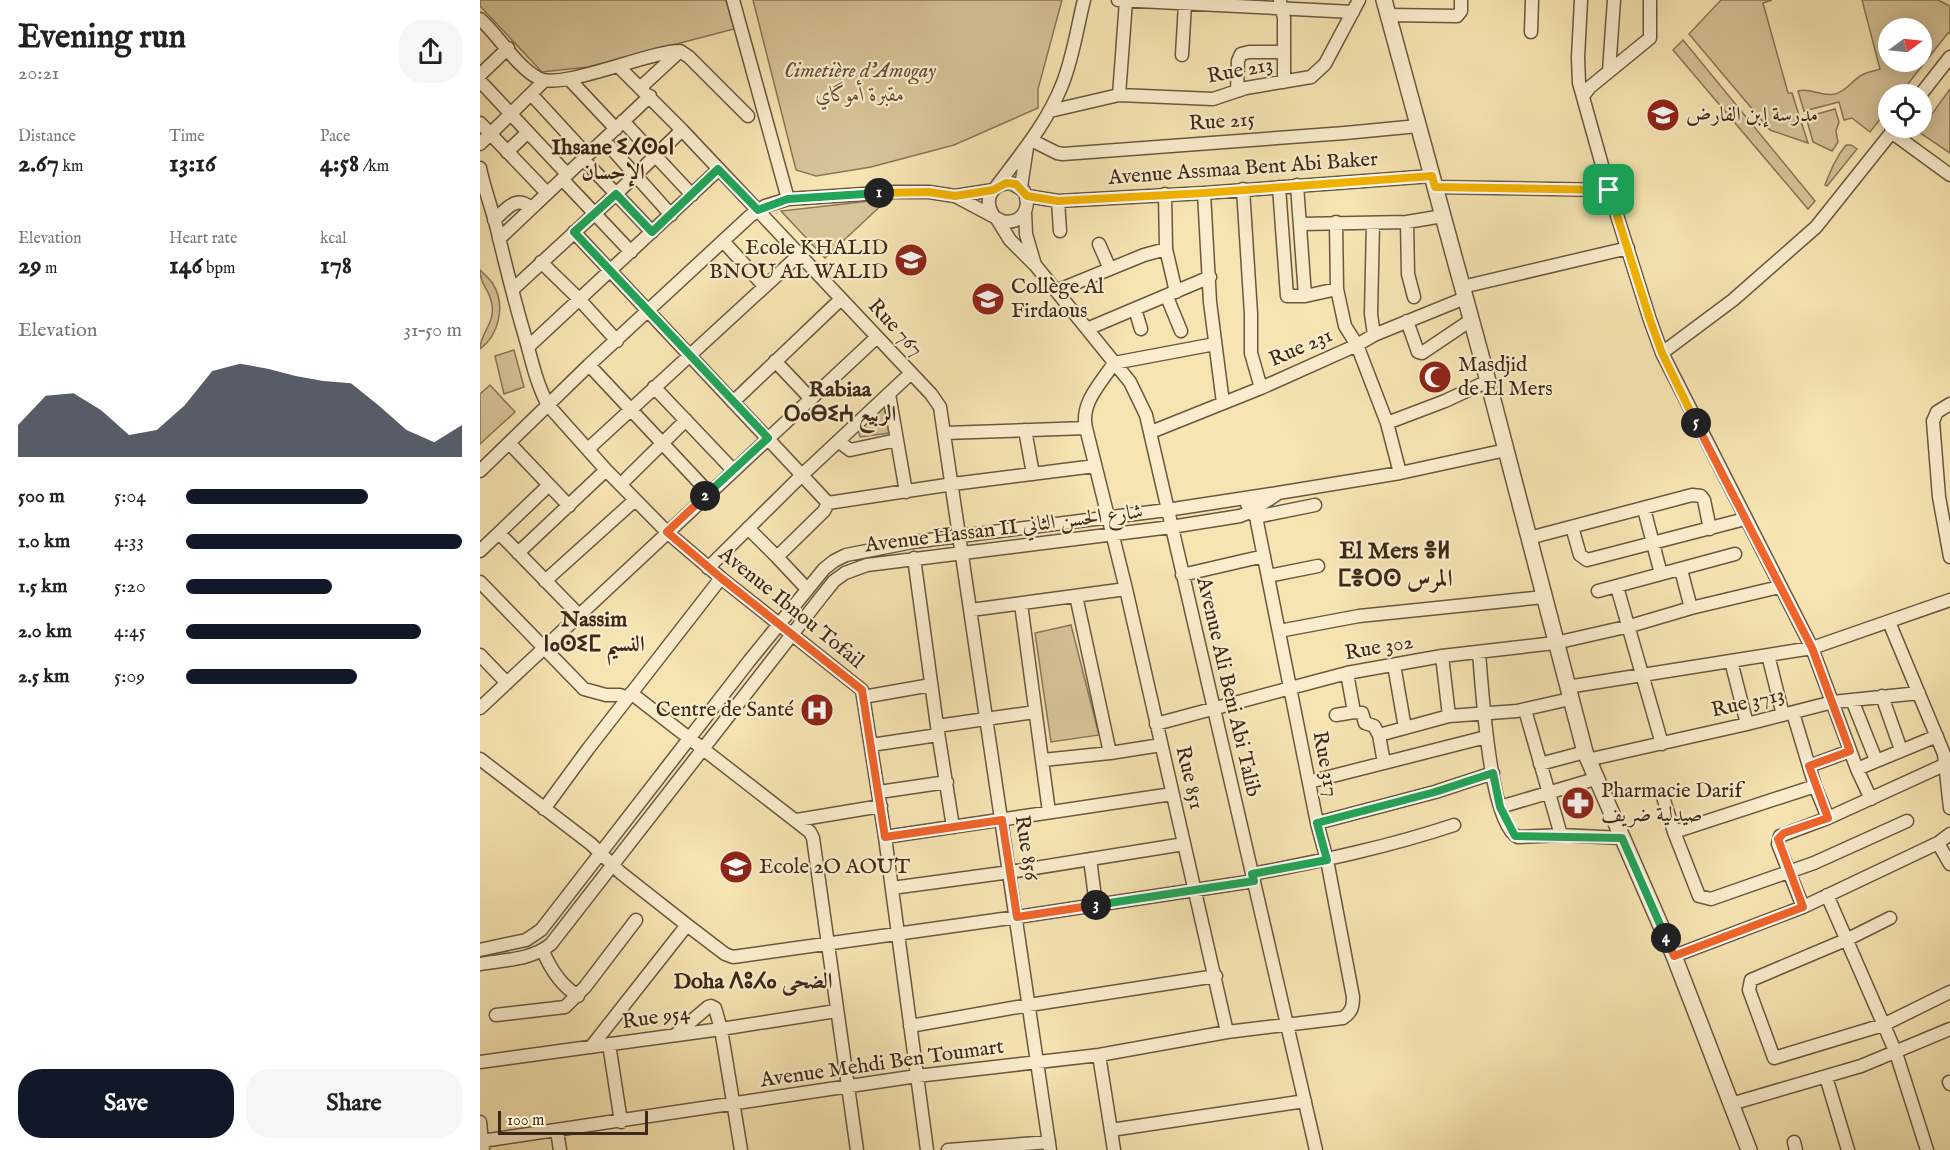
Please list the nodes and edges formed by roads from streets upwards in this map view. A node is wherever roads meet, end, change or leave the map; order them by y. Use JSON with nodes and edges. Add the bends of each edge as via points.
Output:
{"nodes":[{"id":1,"x":733,"y":0,"type":"edge"},
{"id":2,"x":1084,"y":0,"type":"edge"},
{"id":3,"x":1118,"y":0,"type":"edge"},
{"id":4,"x":1359,"y":0,"type":"edge"},
{"id":5,"x":1461,"y":0,"type":"edge"},
{"id":6,"x":1532,"y":0,"type":"edge"},
{"id":7,"x":1581,"y":0,"type":"edge"},
{"id":8,"x":1614,"y":0,"type":"edge"},
{"id":9,"x":1650,"y":0,"type":"edge"},
{"id":10,"x":1126,"y":1,"type":"edge"},
{"id":11,"x":1178,"y":2,"type":"edge"},
{"id":12,"x":1223,"y":3,"type":"edge"},
{"id":13,"x":1281,"y":4,"type":"edge"},
{"id":14,"x":1386,"y":8,"type":"edge"},
{"id":15,"x":1353,"y":12,"type":"junction"},
{"id":16,"x":480,"y":19,"type":"edge"},
{"id":17,"x":1531,"y":32,"type":"dead end"},
{"id":18,"x":508,"y":48,"type":"junction"},
{"id":19,"x":680,"y":51,"type":"junction"},
{"id":20,"x":1284,"y":52,"type":"junction"},
{"id":21,"x":1182,"y":55,"type":"dead end"},
{"id":22,"x":1950,"y":57,"type":"edge"},
{"id":23,"x":618,"y":66,"type":"junction"},
{"id":24,"x":1609,"y":71,"type":"junction"},
{"id":25,"x":480,"y":75,"type":"edge"},
{"id":26,"x":568,"y":79,"type":"junction"},
{"id":27,"x":480,"y":81,"type":"edge"},
{"id":28,"x":544,"y":81,"type":"junction"},
{"id":29,"x":1284,"y":82,"type":"junction"},
{"id":30,"x":1929,"y":84,"type":"edge"},
{"id":31,"x":1237,"y":91,"type":"junction"},
{"id":32,"x":645,"y":92,"type":"junction"},
{"id":33,"x":531,"y":94,"type":"junction"},
{"id":34,"x":1119,"y":95,"type":"junction"},
{"id":35,"x":1583,"y":96,"type":"junction"},
{"id":36,"x":1050,"y":111,"type":"junction"},
{"id":37,"x":511,"y":113,"type":"junction"},
{"id":38,"x":748,"y":116,"type":"dead end"},
{"id":39,"x":480,"y":123,"type":"edge"},
{"id":40,"x":620,"y":125,"type":"junction"},
{"id":41,"x":1418,"y":126,"type":"junction"},
{"id":42,"x":682,"y":130,"type":"junction"},
{"id":43,"x":490,"y":133,"type":"junction"},
{"id":44,"x":527,"y":133,"type":"junction"},
{"id":45,"x":1887,"y":138,"type":"edge"},
{"id":46,"x":1903,"y":138,"type":"edge"},
{"id":47,"x":604,"y":140,"type":"junction"},
{"id":48,"x":1029,"y":143,"type":"junction"},
{"id":49,"x":480,"y":144,"type":"edge"},
{"id":50,"x":507,"y":152,"type":"junction"},
{"id":51,"x":656,"y":156,"type":"junction"},
{"id":52,"x":585,"y":157,"type":"junction"},
{"id":53,"x":480,"y":168,"type":"edge"},
{"id":54,"x":718,"y":169,"type":"junction"},
{"id":55,"x":1950,"y":175,"type":"edge"},
{"id":56,"x":635,"y":176,"type":"junction"},
{"id":57,"x":564,"y":177,"type":"junction"},
{"id":58,"x":481,"y":181,"type":"edge"},
{"id":59,"x":1433,"y":181,"type":"junction"},
{"id":60,"x":1297,"y":185,"type":"junction"},
{"id":61,"x":1279,"y":187,"type":"junction"},
{"id":62,"x":994,"y":188,"type":"junction"},
{"id":63,"x":1243,"y":189,"type":"junction"},
{"id":64,"x":1609,"y":190,"type":"junction"},
{"id":65,"x":1024,"y":192,"type":"junction"},
{"id":66,"x":547,"y":193,"type":"junction"},
{"id":67,"x":1204,"y":193,"type":"junction"},
{"id":68,"x":616,"y":194,"type":"junction"},
{"id":69,"x":1165,"y":194,"type":"junction"},
{"id":70,"x":692,"y":195,"type":"junction"},
{"id":71,"x":955,"y":196,"type":"junction"},
{"id":72,"x":788,"y":199,"type":"junction"},
{"id":73,"x":1058,"y":201,"type":"junction"},
{"id":74,"x":531,"y":208,"type":"junction"},
{"id":75,"x":758,"y":210,"type":"junction"},
{"id":76,"x":1026,"y":211,"type":"junction"},
{"id":77,"x":595,"y":213,"type":"junction"},
{"id":78,"x":671,"y":215,"type":"junction"},
{"id":79,"x":1443,"y":216,"type":"junction"},
{"id":80,"x":995,"y":217,"type":"junction"},
{"id":81,"x":495,"y":220,"type":"junction"},
{"id":82,"x":1336,"y":222,"type":"junction"},
{"id":83,"x":1407,"y":222,"type":"junction"},
{"id":84,"x":1373,"y":223,"type":"junction"},
{"id":85,"x":1301,"y":224,"type":"junction"},
{"id":86,"x":1060,"y":231,"type":"dead end"},
{"id":87,"x":574,"y":232,"type":"junction"},
{"id":88,"x":652,"y":232,"type":"junction"},
{"id":89,"x":499,"y":239,"type":"junction"},
{"id":90,"x":723,"y":241,"type":"junction"},
{"id":91,"x":1099,"y":244,"type":"dead end"},
{"id":92,"x":1628,"y":248,"type":"junction"},
{"id":93,"x":1166,"y":249,"type":"junction"},
{"id":94,"x":631,"y":252,"type":"junction"},
{"id":95,"x":799,"y":255,"type":"junction"},
{"id":96,"x":541,"y":262,"type":"junction"},
{"id":97,"x":1036,"y":266,"type":"junction"},
{"id":98,"x":1110,"y":269,"type":"junction"},
{"id":99,"x":610,"y":271,"type":"junction"},
{"id":100,"x":1210,"y":277,"type":"junction"},
{"id":101,"x":764,"y":286,"type":"junction"},
{"id":102,"x":1337,"y":289,"type":"junction"},
{"id":103,"x":512,"y":290,"type":"junction"},
{"id":104,"x":1056,"y":291,"type":"junction"},
{"id":105,"x":1464,"y":293,"type":"junction"},
{"id":106,"x":1172,"y":295,"type":"junction"},
{"id":107,"x":1305,"y":296,"type":"junction"},
{"id":108,"x":1414,"y":297,"type":"dead end"},
{"id":109,"x":579,"y":299,"type":"junction"},
{"id":110,"x":841,"y":299,"type":"junction"},
{"id":111,"x":1135,"y":309,"type":"junction"},
{"id":112,"x":648,"y":311,"type":"junction"},
{"id":113,"x":1471,"y":320,"type":"junction"},
{"id":114,"x":1407,"y":321,"type":"junction"},
{"id":115,"x":1087,"y":329,"type":"junction"},
{"id":116,"x":1141,"y":329,"type":"dead end"},
{"id":117,"x":1181,"y":331,"type":"dead end"},
{"id":118,"x":1374,"y":335,"type":"junction"},
{"id":119,"x":877,"y":337,"type":"junction"},
{"id":120,"x":617,"y":341,"type":"junction"},
{"id":121,"x":1215,"y":344,"type":"junction"},
{"id":122,"x":1357,"y":345,"type":"junction"},
{"id":123,"x":528,"y":347,"type":"junction"},
{"id":124,"x":1662,"y":353,"type":"junction"},
{"id":125,"x":689,"y":356,"type":"junction"},
{"id":126,"x":775,"y":362,"type":"junction"},
{"id":127,"x":1114,"y":363,"type":"junction"},
{"id":128,"x":589,"y":365,"type":"junction"},
{"id":129,"x":911,"y":373,"type":"junction"},
{"id":130,"x":1488,"y":381,"type":"junction"},
{"id":131,"x":654,"y":387,"type":"junction"},
{"id":132,"x":1261,"y":388,"type":"junction"},
{"id":133,"x":890,"y":394,"type":"junction"},
{"id":134,"x":810,"y":398,"type":"junction"},
{"id":135,"x":733,"y":402,"type":"junction"},
{"id":136,"x":1223,"y":403,"type":"junction"},
{"id":137,"x":1950,"y":404,"type":"edge"},
{"id":138,"x":548,"y":405,"type":"junction"},
{"id":139,"x":631,"y":409,"type":"junction"},
{"id":140,"x":686,"y":420,"type":"junction"},
{"id":141,"x":1387,"y":423,"type":"junction"},
{"id":142,"x":1086,"y":428,"type":"junction"},
{"id":143,"x":1025,"y":430,"type":"junction"},
{"id":144,"x":1151,"y":432,"type":"junction"},
{"id":145,"x":945,"y":434,"type":"junction"},
{"id":146,"x":768,"y":438,"type":"junction"},
{"id":147,"x":897,"y":440,"type":"junction"},
{"id":148,"x":838,"y":441,"type":"junction"},
{"id":149,"x":664,"y":442,"type":"junction"},
{"id":150,"x":510,"y":444,"type":"junction"},
{"id":151,"x":588,"y":449,"type":"junction"},
{"id":152,"x":1506,"y":450,"type":"junction"},
{"id":153,"x":1095,"y":466,"type":"junction"},
{"id":154,"x":606,"y":470,"type":"junction"},
{"id":155,"x":733,"y":470,"type":"junction"},
{"id":156,"x":480,"y":471,"type":"edge"},
{"id":157,"x":1400,"y":473,"type":"junction"},
{"id":158,"x":1033,"y":474,"type":"junction"},
{"id":159,"x":801,"y":476,"type":"junction"},
{"id":160,"x":621,"y":484,"type":"junction"},
{"id":161,"x":953,"y":484,"type":"junction"},
{"id":162,"x":549,"y":485,"type":"junction"},
{"id":163,"x":709,"y":492,"type":"junction"},
{"id":164,"x":906,"y":492,"type":"junction"},
{"id":165,"x":1278,"y":494,"type":"junction"},
{"id":166,"x":1245,"y":498,"type":"junction"},
{"id":167,"x":635,"y":500,"type":"junction"},
{"id":168,"x":828,"y":503,"type":"junction"},
{"id":169,"x":1315,"y":504,"type":"dead end"},
{"id":170,"x":569,"y":506,"type":"junction"},
{"id":171,"x":1644,"y":509,"type":"junction"},
{"id":172,"x":1167,"y":510,"type":"junction"},
{"id":173,"x":1253,"y":515,"type":"junction"},
{"id":174,"x":1108,"y":517,"type":"junction"},
{"id":175,"x":1745,"y":519,"type":"junction"},
{"id":176,"x":1171,"y":527,"type":"junction"},
{"id":177,"x":1572,"y":527,"type":"junction"},
{"id":178,"x":748,"y":528,"type":"junction"},
{"id":179,"x":1710,"y":529,"type":"junction"},
{"id":180,"x":667,"y":532,"type":"junction"},
{"id":181,"x":499,"y":533,"type":"junction"},
{"id":182,"x":1112,"y":533,"type":"junction"},
{"id":183,"x":960,"y":536,"type":"junction"},
{"id":184,"x":1529,"y":538,"type":"junction"},
{"id":185,"x":1653,"y":544,"type":"junction"},
{"id":186,"x":480,"y":551,"type":"edge"},
{"id":187,"x":962,"y":552,"type":"junction"},
{"id":188,"x":518,"y":553,"type":"junction"},
{"id":189,"x":1735,"y":554,"type":"dead end"},
{"id":190,"x":1950,"y":554,"type":"edge"},
{"id":191,"x":1264,"y":556,"type":"junction"},
{"id":192,"x":777,"y":557,"type":"junction"},
{"id":193,"x":914,"y":558,"type":"junction"},
{"id":194,"x":1318,"y":566,"type":"dead end"},
{"id":195,"x":708,"y":568,"type":"junction"},
{"id":196,"x":1681,"y":570,"type":"junction"},
{"id":197,"x":1182,"y":574,"type":"junction"},
{"id":198,"x":1661,"y":574,"type":"junction"},
{"id":199,"x":1268,"y":576,"type":"junction"},
{"id":200,"x":721,"y":578,"type":"junction"},
{"id":201,"x":546,"y":581,"type":"junction"},
{"id":202,"x":480,"y":582,"type":"edge"},
{"id":203,"x":1617,"y":587,"type":"junction"},
{"id":204,"x":1779,"y":587,"type":"junction"},
{"id":205,"x":807,"y":589,"type":"junction"},
{"id":206,"x":1126,"y":589,"type":"junction"},
{"id":207,"x":1598,"y":591,"type":"dead end"},
{"id":208,"x":1076,"y":596,"type":"junction"},
{"id":209,"x":1544,"y":597,"type":"junction"},
{"id":210,"x":1950,"y":600,"type":"edge"},
{"id":211,"x":1021,"y":604,"type":"junction"},
{"id":212,"x":1691,"y":608,"type":"junction"},
{"id":213,"x":971,"y":610,"type":"junction"},
{"id":214,"x":579,"y":615,"type":"junction"},
{"id":215,"x":1889,"y":622,"type":"junction"},
{"id":216,"x":780,"y":624,"type":"junction"},
{"id":217,"x":1630,"y":626,"type":"junction"},
{"id":218,"x":1279,"y":631,"type":"junction"},
{"id":219,"x":793,"y":634,"type":"junction"},
{"id":220,"x":1555,"y":643,"type":"junction"},
{"id":221,"x":544,"y":648,"type":"junction"},
{"id":222,"x":1812,"y":648,"type":"junction"},
{"id":223,"x":1479,"y":653,"type":"junction"},
{"id":224,"x":480,"y":655,"type":"edge"},
{"id":225,"x":1442,"y":656,"type":"junction"},
{"id":226,"x":1768,"y":656,"type":"junction"},
{"id":227,"x":1731,"y":661,"type":"junction"},
{"id":228,"x":1394,"y":665,"type":"junction"},
{"id":229,"x":1347,"y":673,"type":"junction"},
{"id":230,"x":1642,"y":675,"type":"junction"},
{"id":231,"x":507,"y":683,"type":"junction"},
{"id":232,"x":931,"y":685,"type":"junction"},
{"id":233,"x":1290,"y":687,"type":"junction"},
{"id":234,"x":1568,"y":693,"type":"junction"},
{"id":235,"x":1919,"y":693,"type":"junction"},
{"id":236,"x":629,"y":695,"type":"junction"},
{"id":237,"x":1882,"y":696,"type":"junction"},
{"id":238,"x":863,"y":697,"type":"junction"},
{"id":239,"x":1852,"y":699,"type":"junction"},
{"id":240,"x":1833,"y":702,"type":"junction"},
{"id":241,"x":480,"y":708,"type":"edge"},
{"id":242,"x":1213,"y":709,"type":"junction"},
{"id":243,"x":1525,"y":710,"type":"junction"},
{"id":244,"x":1354,"y":711,"type":"junction"},
{"id":245,"x":1035,"y":712,"type":"junction"},
{"id":246,"x":1484,"y":712,"type":"junction"},
{"id":247,"x":1788,"y":714,"type":"junction"},
{"id":248,"x":1336,"y":715,"type":"dead end"},
{"id":249,"x":1449,"y":716,"type":"junction"},
{"id":250,"x":987,"y":718,"type":"junction"},
{"id":251,"x":1156,"y":724,"type":"junction"},
{"id":252,"x":1747,"y":724,"type":"junction"},
{"id":253,"x":1405,"y":728,"type":"junction"},
{"id":254,"x":938,"y":730,"type":"junction"},
{"id":255,"x":1379,"y":735,"type":"junction"},
{"id":256,"x":1937,"y":736,"type":"junction"},
{"id":257,"x":688,"y":738,"type":"junction"},
{"id":258,"x":1486,"y":741,"type":"junction"},
{"id":259,"x":1501,"y":742,"type":"dead end"},
{"id":260,"x":1662,"y":744,"type":"junction"},
{"id":261,"x":871,"y":745,"type":"junction"},
{"id":262,"x":1161,"y":745,"type":"junction"},
{"id":263,"x":702,"y":749,"type":"junction"},
{"id":264,"x":1901,"y":750,"type":"junction"},
{"id":265,"x":1850,"y":751,"type":"junction"},
{"id":266,"x":1110,"y":753,"type":"junction"},
{"id":267,"x":1586,"y":756,"type":"junction"},
{"id":268,"x":1946,"y":757,"type":"edge"},
{"id":269,"x":480,"y":759,"type":"edge"},
{"id":270,"x":1043,"y":760,"type":"junction"},
{"id":271,"x":1876,"y":760,"type":"junction"},
{"id":272,"x":1383,"y":763,"type":"junction"},
{"id":273,"x":1540,"y":764,"type":"junction"},
{"id":274,"x":1809,"y":766,"type":"junction"},
{"id":275,"x":1857,"y":769,"type":"junction"},
{"id":276,"x":1493,"y":773,"type":"junction"},
{"id":277,"x":1595,"y":779,"type":"junction"},
{"id":278,"x":947,"y":782,"type":"junction"},
{"id":279,"x":1309,"y":782,"type":"junction"},
{"id":280,"x":1815,"y":786,"type":"junction"},
{"id":281,"x":879,"y":792,"type":"junction"},
{"id":282,"x":1548,"y":793,"type":"junction"},
{"id":283,"x":1172,"y":794,"type":"junction"},
{"id":284,"x":1664,"y":797,"type":"dead end"},
{"id":285,"x":1871,"y":799,"type":"junction"},
{"id":286,"x":881,"y":806,"type":"junction"},
{"id":287,"x":1500,"y":807,"type":"junction"},
{"id":288,"x":1950,"y":808,"type":"edge"},
{"id":289,"x":544,"y":809,"type":"junction"},
{"id":290,"x":1049,"y":812,"type":"junction"},
{"id":291,"x":1828,"y":818,"type":"junction"},
{"id":292,"x":797,"y":820,"type":"junction"},
{"id":293,"x":1002,"y":820,"type":"junction"},
{"id":294,"x":1907,"y":820,"type":"dead end"},
{"id":295,"x":1317,"y":823,"type":"junction"},
{"id":296,"x":1454,"y":825,"type":"dead end"},
{"id":297,"x":953,"y":827,"type":"junction"},
{"id":298,"x":1674,"y":832,"type":"junction"},
{"id":299,"x":1950,"y":834,"type":"edge"},
{"id":300,"x":1561,"y":835,"type":"junction"},
{"id":301,"x":885,"y":837,"type":"junction"},
{"id":302,"x":1622,"y":838,"type":"junction"},
{"id":303,"x":1938,"y":843,"type":"junction"},
{"id":304,"x":1184,"y":844,"type":"junction"},
{"id":305,"x":601,"y":853,"type":"junction"},
{"id":306,"x":1090,"y":859,"type":"junction"},
{"id":307,"x":1327,"y":860,"type":"junction"},
{"id":308,"x":612,"y":864,"type":"junction"},
{"id":309,"x":1950,"y":864,"type":"edge"},
{"id":310,"x":1010,"y":872,"type":"junction"},
{"id":311,"x":1789,"y":873,"type":"junction"},
{"id":312,"x":1253,"y":877,"type":"junction"},
{"id":313,"x":892,"y":888,"type":"junction"},
{"id":314,"x":1195,"y":890,"type":"junction"},
{"id":315,"x":1827,"y":895,"type":"junction"},
{"id":316,"x":1096,"y":905,"type":"junction"},
{"id":317,"x":1803,"y":907,"type":"junction"},
{"id":318,"x":1017,"y":917,"type":"junction"},
{"id":319,"x":1890,"y":918,"type":"dead end"},
{"id":320,"x":636,"y":920,"type":"dead end"},
{"id":321,"x":687,"y":925,"type":"junction"},
{"id":322,"x":898,"y":933,"type":"junction"},
{"id":323,"x":1848,"y":939,"type":"junction"},
{"id":324,"x":828,"y":944,"type":"junction"},
{"id":325,"x":480,"y":950,"type":"edge"},
{"id":326,"x":543,"y":951,"type":"junction"},
{"id":327,"x":1674,"y":956,"type":"junction"},
{"id":328,"x":480,"y":964,"type":"edge"},
{"id":329,"x":1216,"y":976,"type":"junction"},
{"id":330,"x":1950,"y":992,"type":"edge"},
{"id":331,"x":578,"y":996,"type":"junction"},
{"id":332,"x":1029,"y":1005,"type":"junction"},
{"id":333,"x":836,"y":1011,"type":"junction"},
{"id":334,"x":496,"y":1015,"type":"dead end"},
{"id":335,"x":1287,"y":1024,"type":"junction"},
{"id":336,"x":1883,"y":1025,"type":"junction"},
{"id":337,"x":910,"y":1026,"type":"junction"},
{"id":338,"x":721,"y":1029,"type":"junction"},
{"id":339,"x":1950,"y":1029,"type":"edge"},
{"id":340,"x":1227,"y":1032,"type":"junction"},
{"id":341,"x":674,"y":1036,"type":"junction"},
{"id":342,"x":609,"y":1044,"type":"junction"},
{"id":343,"x":591,"y":1047,"type":"junction"},
{"id":344,"x":1896,"y":1053,"type":"junction"},
{"id":345,"x":1099,"y":1055,"type":"junction"},
{"id":346,"x":480,"y":1062,"type":"edge"},
{"id":347,"x":1037,"y":1062,"type":"junction"},
{"id":348,"x":917,"y":1076,"type":"junction"},
{"id":349,"x":1826,"y":1077,"type":"junction"},
{"id":350,"x":848,"y":1088,"type":"junction"},
{"id":351,"x":1305,"y":1101,"type":"junction"},
{"id":352,"x":1731,"y":1104,"type":"junction"},
{"id":353,"x":734,"y":1105,"type":"junction"},
{"id":354,"x":480,"y":1122,"type":"edge"},
{"id":355,"x":621,"y":1122,"type":"junction"},
{"id":356,"x":1111,"y":1130,"type":"junction"},
{"id":357,"x":557,"y":1131,"type":"junction"},
{"id":358,"x":483,"y":1146,"type":"edge"},
{"id":359,"x":1050,"y":1146,"type":"edge"},
{"id":360,"x":560,"y":1150,"type":"edge"},
{"id":361,"x":741,"y":1150,"type":"edge"},
{"id":362,"x":857,"y":1150,"type":"edge"},
{"id":363,"x":927,"y":1150,"type":"edge"},
{"id":364,"x":948,"y":1150,"type":"edge"},
{"id":365,"x":1114,"y":1150,"type":"edge"},
{"id":366,"x":1316,"y":1150,"type":"edge"},
{"id":367,"x":1749,"y":1150,"type":"edge"},
{"id":368,"x":1848,"y":1150,"type":"edge"},
{"id":369,"x":1927,"y":1150,"type":"edge"}],
"edges":[{"from":1,"to":72,"type":"street"},
{"from":2,"to":36,"type":"street","via":[[1062,86]]},
{"from":3,"to":10,"type":"street"},
{"from":4,"to":15,"type":"street","name":"Rue 213"},
{"from":5,"to":14,"type":"street","via":[[1457,16]]},
{"from":6,"to":17,"type":"street"},
{"from":7,"to":35,"type":"street","via":[[1577,73]]},
{"from":8,"to":24,"type":"street"},
{"from":9,"to":24,"type":"street","via":[[1650,38]]},
{"from":10,"to":11,"type":"street"},
{"from":10,"to":34,"type":"street"},
{"from":11,"to":12,"type":"street"},
{"from":11,"to":21,"type":"street"},
{"from":12,"to":13,"type":"street"},
{"from":13,"to":15,"type":"street"},
{"from":13,"to":20,"type":"street"},
{"from":14,"to":41,"type":"street"},
{"from":15,"to":29,"type":"street","name":"Rue 213","via":[[1318,72]]},
{"from":16,"to":18,"type":"street"},
{"from":18,"to":25,"type":"street"},
{"from":18,"to":28,"type":"street","via":[[530,73]]},
{"from":19,"to":23,"type":"street"},
{"from":19,"to":32,"type":"street"},
{"from":19,"to":38,"type":"street"},
{"from":20,"to":29,"type":"street"},
{"from":20,"to":31,"type":"street","via":[[1241,54]]},
{"from":22,"to":30,"type":"street"},
{"from":23,"to":26,"type":"street"},
{"from":23,"to":32,"type":"street","name":"Rue 767"},
{"from":24,"to":35,"type":"street"},
{"from":26,"to":28,"type":"street"},
{"from":26,"to":40,"type":"street"},
{"from":27,"to":37,"type":"street"},
{"from":28,"to":33,"type":"street"},
{"from":29,"to":31,"type":"street","name":"Rue 213"},
{"from":31,"to":34,"type":"street","name":"Rue 213","via":[[1207,99]]},
{"from":32,"to":40,"type":"street"},
{"from":32,"to":42,"type":"street","name":"Rue 767"},
{"from":33,"to":37,"type":"street"},
{"from":33,"to":52,"type":"street"},
{"from":34,"to":36,"type":"street","name":"Rue 213"},
{"from":35,"to":64,"type":"street"},
{"from":36,"to":48,"type":"street"},
{"from":37,"to":43,"type":"street"},
{"from":37,"to":44,"type":"street"},
{"from":39,"to":43,"type":"street"},
{"from":40,"to":47,"type":"street"},
{"from":40,"to":51,"type":"street"},
{"from":41,"to":48,"type":"street","name":"Rue 215","via":[[1063,154]]},
{"from":41,"to":59,"type":"street"},
{"from":42,"to":51,"type":"street"},
{"from":42,"to":54,"type":"street","name":"Rue 767"},
{"from":43,"to":49,"type":"street"},
{"from":43,"to":50,"type":"street"},
{"from":44,"to":50,"type":"street"},
{"from":44,"to":57,"type":"street"},
{"from":45,"to":124,"type":"street","via":[[1816,227],[1733,300]]},
{"from":46,"to":55,"type":"street"},
{"from":47,"to":52,"type":"street"},
{"from":47,"to":56,"type":"street"},
{"from":48,"to":62,"type":"street"},
{"from":48,"to":65,"type":"street"},
{"from":50,"to":66,"type":"street"},
{"from":51,"to":56,"type":"street"},
{"from":51,"to":70,"type":"street"},
{"from":52,"to":57,"type":"street"},
{"from":52,"to":68,"type":"street"},
{"from":53,"to":58,"type":"street","name":"Avenue Ibnou Tofail"},
{"from":54,"to":70,"type":"street"},
{"from":54,"to":75,"type":"street","name":"Rue 767"},
{"from":56,"to":68,"type":"street"},
{"from":56,"to":78,"type":"street"},
{"from":57,"to":66,"type":"street"},
{"from":57,"to":77,"type":"street"},
{"from":58,"to":81,"type":"street","name":"Avenue Ibnou Tofail"},
{"from":59,"to":60,"type":"street","name":"Avenue Assmaa Bent Abi Baker"},
{"from":59,"to":64,"type":"street","name":"Avenue Assmaa Bent Abi Baker"},
{"from":59,"to":79,"type":"street"},
{"from":60,"to":61,"type":"street","name":"Avenue Assmaa Bent Abi Baker"},
{"from":60,"to":85,"type":"street"},
{"from":61,"to":63,"type":"street","name":"Avenue Assmaa Bent Abi Baker"},
{"from":61,"to":107,"type":"street","via":[[1286,295]]},
{"from":62,"to":65,"type":"street","via":[[1011,183]]},
{"from":62,"to":71,"type":"street"},
{"from":62,"to":80,"type":"street","via":[[988,203]]},
{"from":63,"to":67,"type":"street","name":"Avenue Assmaa Bent Abi Baker"},
{"from":63,"to":132,"type":"street","via":[[1251,353]]},
{"from":64,"to":92,"type":"street"},
{"from":65,"to":73,"type":"street","name":"Avenue Assmaa Bent Abi Baker"},
{"from":65,"to":76,"type":"street"},
{"from":66,"to":74,"type":"street"},
{"from":67,"to":69,"type":"street","name":"Avenue Assmaa Bent Abi Baker"},
{"from":67,"to":100,"type":"street"},
{"from":68,"to":77,"type":"street"},
{"from":68,"to":88,"type":"street"},
{"from":69,"to":73,"type":"street","name":"Avenue Assmaa Bent Abi Baker"},
{"from":69,"to":93,"type":"street"},
{"from":70,"to":78,"type":"street"},
{"from":71,"to":72,"type":"street","via":[[894,192]]},
{"from":71,"to":80,"type":"street"},
{"from":72,"to":75,"type":"street"},
{"from":73,"to":76,"type":"street","name":"Avenue Assmaa Bent Abi Baker"},
{"from":73,"to":86,"type":"street"},
{"from":74,"to":81,"type":"street","via":[[523,202],[515,203]]},
{"from":74,"to":89,"type":"street"},
{"from":75,"to":90,"type":"street"},
{"from":75,"to":95,"type":"street","name":"Rue 767"},
{"from":76,"to":80,"type":"street","via":[[1012,222]]},
{"from":76,"to":97,"type":"street","name":"Avenue Ali Beni Abi Talib","via":[[1028,245]]},
{"from":77,"to":87,"type":"street"},
{"from":77,"to":94,"type":"street"},
{"from":78,"to":88,"type":"street"},
{"from":79,"to":83,"type":"street"},
{"from":79,"to":105,"type":"street"},
{"from":80,"to":97,"type":"street","name":"Avenue Ali Beni Abi Talib"},
{"from":81,"to":89,"type":"street","name":"Avenue Ibnou Tofail"},
{"from":82,"to":84,"type":"street"},
{"from":82,"to":85,"type":"street"},
{"from":82,"to":102,"type":"street"},
{"from":83,"to":84,"type":"street"},
{"from":83,"to":108,"type":"street","via":[[1408,274]]},
{"from":84,"to":118,"type":"street"},
{"from":85,"to":107,"type":"street"},
{"from":87,"to":96,"type":"street"},
{"from":87,"to":99,"type":"street"},
{"from":88,"to":94,"type":"street"},
{"from":89,"to":103,"type":"street","name":"Avenue Ibnou Tofail"},
{"from":90,"to":101,"type":"street"},
{"from":90,"to":112,"type":"street"},
{"from":91,"to":98,"type":"street"},
{"from":92,"to":105,"type":"street","name":"Rue 231"},
{"from":92,"to":124,"type":"street"},
{"from":93,"to":98,"type":"street"},
{"from":93,"to":106,"type":"street"},
{"from":94,"to":99,"type":"street"},
{"from":95,"to":101,"type":"street"},
{"from":95,"to":110,"type":"street","name":"Rue 767"},
{"from":96,"to":103,"type":"street"},
{"from":96,"to":109,"type":"street"},
{"from":97,"to":104,"type":"street","name":"Avenue Ali Beni Abi Talib"},
{"from":98,"to":104,"type":"street"},
{"from":99,"to":109,"type":"street"},
{"from":99,"to":112,"type":"street"},
{"from":100,"to":106,"type":"street"},
{"from":100,"to":121,"type":"street"},
{"from":101,"to":125,"type":"street"},
{"from":102,"to":107,"type":"street"},
{"from":102,"to":122,"type":"street","via":[[1345,326]]},
{"from":103,"to":123,"type":"street","name":"Avenue Ibnou Tofail"},
{"from":104,"to":115,"type":"street","name":"Avenue Ali Beni Abi Talib"},
{"from":105,"to":113,"type":"street"},
{"from":105,"to":114,"type":"street","name":"Rue 231"},
{"from":106,"to":111,"type":"street"},
{"from":106,"to":117,"type":"street"},
{"from":109,"to":120,"type":"street"},
{"from":109,"to":123,"type":"street"},
{"from":110,"to":119,"type":"street","name":"Rue 767"},
{"from":110,"to":126,"type":"street"},
{"from":111,"to":115,"type":"street"},
{"from":111,"to":116,"type":"street"},
{"from":112,"to":120,"type":"street"},
{"from":112,"to":125,"type":"street"},
{"from":113,"to":114,"type":"street","via":[[1422,353],[1418,352]]},
{"from":113,"to":130,"type":"street"},
{"from":114,"to":118,"type":"street","name":"Rue 231"},
{"from":115,"to":127,"type":"street","name":"Avenue Ali Beni Abi Talib"},
{"from":118,"to":122,"type":"street","name":"Rue 231"},
{"from":119,"to":129,"type":"street","name":"Rue 767"},
{"from":119,"to":134,"type":"street"},
{"from":120,"to":128,"type":"street"},
{"from":121,"to":127,"type":"street"},
{"from":121,"to":136,"type":"street"},
{"from":122,"to":132,"type":"street","name":"Rue 231"},
{"from":122,"to":141,"type":"street"},
{"from":123,"to":138,"type":"street","name":"Avenue Ibnou Tofail"},
{"from":124,"to":175,"type":"street"},
{"from":125,"to":131,"type":"street"},
{"from":125,"to":135,"type":"street"},
{"from":126,"to":134,"type":"street"},
{"from":126,"to":135,"type":"street"},
{"from":127,"to":142,"type":"street","via":[[1087,404]]},
{"from":127,"to":144,"type":"street","name":"Avenue Ali Beni Abi Talib","via":[[1136,391]]},
{"from":128,"to":138,"type":"street"},
{"from":128,"to":139,"type":"street"},
{"from":129,"to":133,"type":"street"},
{"from":129,"to":145,"type":"street","name":"Rue 767","via":[[940,406]]},
{"from":130,"to":141,"type":"street"},
{"from":130,"to":152,"type":"street"},
{"from":131,"to":139,"type":"street"},
{"from":131,"to":140,"type":"street"},
{"from":132,"to":136,"type":"street","name":"Rue 231"},
{"from":133,"to":147,"type":"street"},
{"from":133,"to":148,"type":"street"},
{"from":134,"to":146,"type":"street"},
{"from":135,"to":146,"type":"street"},
{"from":136,"to":144,"type":"street","name":"Rue 231"},
{"from":137,"to":190,"type":"street","via":[[1937,412],[1933,421],[1939,497]]},
{"from":138,"to":150,"type":"street"},
{"from":138,"to":151,"type":"street","name":"Avenue Ibnou Tofail"},
{"from":139,"to":149,"type":"street"},
{"from":139,"to":151,"type":"street"},
{"from":140,"to":149,"type":"street"},
{"from":140,"to":155,"type":"street"},
{"from":141,"to":157,"type":"street"},
{"from":142,"to":143,"type":"street"},
{"from":142,"to":153,"type":"street","name":"Rue 851"},
{"from":143,"to":145,"type":"street"},
{"from":143,"to":158,"type":"street"},
{"from":144,"to":172,"type":"street","name":"Avenue Ali Beni Abi Talib"},
{"from":145,"to":161,"type":"street","name":"Rue 767"},
{"from":146,"to":155,"type":"street"},
{"from":146,"to":159,"type":"street"},
{"from":147,"to":148,"type":"street","via":[[850,450]]},
{"from":147,"to":164,"type":"street"},
{"from":148,"to":159,"type":"street"},
{"from":149,"to":160,"type":"street"},
{"from":149,"to":163,"type":"street"},
{"from":150,"to":156,"type":"street"},
{"from":150,"to":162,"type":"street"},
{"from":151,"to":154,"type":"street","name":"Avenue Ibnou Tofail"},
{"from":152,"to":157,"type":"street","name":"Avenue Hassan II شارع الحسن الثاني"},
{"from":152,"to":184,"type":"street"},
{"from":153,"to":158,"type":"street"},
{"from":153,"to":174,"type":"street","name":"Rue 851"},
{"from":154,"to":160,"type":"street","name":"Avenue Ibnou Tofail"},
{"from":154,"to":170,"type":"street"},
{"from":155,"to":163,"type":"street"},
{"from":157,"to":165,"type":"street","name":"Avenue Hassan II شارع الحسن الثاني"},
{"from":158,"to":161,"type":"street"},
{"from":159,"to":168,"type":"street"},
{"from":159,"to":178,"type":"street"},
{"from":160,"to":167,"type":"street","name":"Avenue Ibnou Tofail"},
{"from":161,"to":164,"type":"street"},
{"from":161,"to":183,"type":"street","name":"Rue 767"},
{"from":162,"to":170,"type":"street"},
{"from":162,"to":181,"type":"street"},
{"from":163,"to":180,"type":"street"},
{"from":164,"to":168,"type":"street"},
{"from":165,"to":166,"type":"street","name":"Avenue Hassan II شارع الحسن الثاني"},
{"from":165,"to":173,"type":"street","name":"Avenue Hassan II شارع الحسن الثاني"},
{"from":166,"to":172,"type":"street","name":"Avenue Hassan II شارع الحسن الثاني"},
{"from":166,"to":173,"type":"street","name":"Rue 317"},
{"from":167,"to":180,"type":"street","name":"Avenue Ibnou Tofail"},
{"from":167,"to":201,"type":"street"},
{"from":168,"to":192,"type":"street"},
{"from":169,"to":173,"type":"street"},
{"from":170,"to":188,"type":"street"},
{"from":171,"to":177,"type":"street"},
{"from":171,"to":179,"type":"street","via":[[1701,496]]},
{"from":171,"to":185,"type":"street"},
{"from":172,"to":174,"type":"street","name":"Avenue Hassan II شارع الحسن الثاني"},
{"from":172,"to":176,"type":"street","name":"Avenue Ali Beni Abi Talib"},
{"from":173,"to":176,"type":"street","name":"Avenue Hassan II شارع الحسن الثاني"},
{"from":173,"to":191,"type":"street","name":"Rue 317"},
{"from":174,"to":182,"type":"street","name":"Rue 851"},
{"from":174,"to":183,"type":"street","name":"Avenue Hassan II شارع الحسن الثاني"},
{"from":175,"to":179,"type":"street"},
{"from":175,"to":204,"type":"street"},
{"from":176,"to":182,"type":"street","name":"Avenue Hassan II شارع الحسن الثاني"},
{"from":176,"to":197,"type":"street","name":"Avenue Ali Beni Abi Talib"},
{"from":177,"to":184,"type":"street"},
{"from":177,"to":185,"type":"street","via":[[1584,559]]},
{"from":178,"to":192,"type":"street"},
{"from":178,"to":195,"type":"street"},
{"from":179,"to":185,"type":"street"},
{"from":180,"to":195,"type":"street","name":"Avenue Ibnou Tofail"},
{"from":180,"to":214,"type":"street"},
{"from":181,"to":186,"type":"street"},
{"from":181,"to":188,"type":"street"},
{"from":182,"to":187,"type":"street","name":"Avenue Hassan II شارع الحسن الثاني"},
{"from":182,"to":206,"type":"street","name":"Rue 851"},
{"from":183,"to":187,"type":"street","name":"Rue 767"},
{"from":183,"to":205,"type":"street","name":"Avenue Hassan II شارع الحسن الثاني","via":[[846,555],[824,569]]},
{"from":184,"to":209,"type":"street"},
{"from":185,"to":198,"type":"street"},
{"from":187,"to":193,"type":"street","name":"Avenue Hassan II شارع الحسن الثاني"},
{"from":187,"to":213,"type":"street","name":"Rue 856"},
{"from":188,"to":201,"type":"street"},
{"from":189,"to":196,"type":"street"},
{"from":191,"to":197,"type":"street"},
{"from":191,"to":199,"type":"street","name":"Rue 317"},
{"from":192,"to":205,"type":"street"},
{"from":193,"to":219,"type":"street","name":"Avenue Hassan II شارع الحسن الثاني","via":[[845,573],[834,581]]},
{"from":193,"to":232,"type":"street"},
{"from":194,"to":199,"type":"street"},
{"from":195,"to":200,"type":"street","name":"Avenue Ibnou Tofail"},
{"from":196,"to":198,"type":"street"},
{"from":196,"to":212,"type":"street"},
{"from":197,"to":242,"type":"street","name":"Avenue Ali Beni Abi Talib"},
{"from":198,"to":203,"type":"street"},
{"from":199,"to":218,"type":"street","name":"Rue 317"},
{"from":200,"to":216,"type":"street","name":"Avenue Ibnou Tofail"},
{"from":200,"to":236,"type":"street"},
{"from":201,"to":214,"type":"street"},
{"from":202,"to":221,"type":"street"},
{"from":203,"to":207,"type":"street"},
{"from":203,"to":217,"type":"street"},
{"from":204,"to":212,"type":"street","name":"Rue 302"},
{"from":204,"to":222,"type":"street"},
{"from":205,"to":216,"type":"street","name":"Avenue Hassan II شارع الحسن الثاني"},
{"from":206,"to":208,"type":"street"},
{"from":206,"to":251,"type":"street","name":"Rue 851"},
{"from":208,"to":211,"type":"street"},
{"from":208,"to":266,"type":"street"},
{"from":209,"to":218,"type":"street","via":[[1359,616]]},
{"from":209,"to":220,"type":"street"},
{"from":210,"to":215,"type":"street"},
{"from":211,"to":213,"type":"street"},
{"from":211,"to":245,"type":"street"},
{"from":212,"to":217,"type":"street","name":"Rue 302"},
{"from":213,"to":250,"type":"street","name":"Rue 856"},
{"from":214,"to":221,"type":"street"},
{"from":215,"to":222,"type":"street"},
{"from":215,"to":235,"type":"street"},
{"from":216,"to":219,"type":"street","name":"Avenue Ibnou Tofail"},
{"from":216,"to":257,"type":"street","name":"Avenue Hassan II شارع الحسن الثاني"},
{"from":217,"to":220,"type":"street","name":"Rue 302"},
{"from":217,"to":230,"type":"street"},
{"from":218,"to":233,"type":"street","name":"Rue 317"},
{"from":219,"to":238,"type":"street","name":"Avenue Ibnou Tofail","via":[[862,690]]},
{"from":219,"to":263,"type":"street","name":"Avenue Hassan II شارع الحسن الثاني"},
{"from":220,"to":223,"type":"street","name":"Rue 302"},
{"from":220,"to":234,"type":"street"},
{"from":221,"to":231,"type":"street"},
{"from":221,"to":236,"type":"street","via":[[584,688],[606,695]]},
{"from":222,"to":226,"type":"street"},
{"from":222,"to":240,"type":"street"},
{"from":223,"to":225,"type":"street","name":"Rue 302"},
{"from":223,"to":246,"type":"street"},
{"from":224,"to":231,"type":"street"},
{"from":225,"to":228,"type":"street","name":"Rue 302"},
{"from":225,"to":249,"type":"street"},
{"from":226,"to":227,"type":"street"},
{"from":226,"to":247,"type":"street"},
{"from":227,"to":230,"type":"street"},
{"from":227,"to":252,"type":"street"},
{"from":228,"to":229,"type":"street","name":"Rue 302"},
{"from":228,"to":253,"type":"street"},
{"from":229,"to":233,"type":"street","name":"Rue 302"},
{"from":229,"to":244,"type":"street"},
{"from":230,"to":234,"type":"street"},
{"from":230,"to":260,"type":"street"},
{"from":231,"to":241,"type":"street"},
{"from":232,"to":238,"type":"street"},
{"from":232,"to":254,"type":"street"},
{"from":233,"to":242,"type":"street","name":"Rue 302"},
{"from":233,"to":279,"type":"street","name":"Rue 317"},
{"from":234,"to":243,"type":"street"},
{"from":234,"to":267,"type":"street"},
{"from":235,"to":237,"type":"street","name":"Rue 3713"},
{"from":235,"to":256,"type":"street"},
{"from":236,"to":257,"type":"street"},
{"from":236,"to":289,"type":"street"},
{"from":237,"to":239,"type":"street","name":"Rue 3713"},
{"from":237,"to":264,"type":"street"},
{"from":238,"to":261,"type":"street","name":"Avenue Ibnou Tofail"},
{"from":239,"to":240,"type":"street","name":"Rue 3713"},
{"from":239,"to":271,"type":"street"},
{"from":240,"to":247,"type":"street","name":"Rue 3713"},
{"from":240,"to":265,"type":"street"},
{"from":242,"to":251,"type":"street","name":"Rue 302"},
{"from":242,"to":312,"type":"street","name":"Avenue Ali Beni Abi Talib"},
{"from":243,"to":246,"type":"street"},
{"from":243,"to":273,"type":"street"},
{"from":244,"to":248,"type":"street"},
{"from":244,"to":255,"type":"street","via":[[1362,713],[1365,723],[1374,726]]},
{"from":245,"to":250,"type":"street"},
{"from":245,"to":270,"type":"street"},
{"from":246,"to":249,"type":"street"},
{"from":246,"to":258,"type":"street"},
{"from":247,"to":252,"type":"street","name":"Rue 3713"},
{"from":247,"to":274,"type":"street"},
{"from":249,"to":253,"type":"street"},
{"from":250,"to":254,"type":"street"},
{"from":250,"to":293,"type":"street","name":"Rue 856"},
{"from":251,"to":262,"type":"street","name":"Rue 851"},
{"from":252,"to":260,"type":"street","name":"Rue 3713"},
{"from":253,"to":255,"type":"street"},
{"from":254,"to":261,"type":"street"},
{"from":254,"to":278,"type":"street"},
{"from":255,"to":272,"type":"street"},
{"from":256,"to":264,"type":"street"},
{"from":256,"to":268,"type":"street"},
{"from":257,"to":263,"type":"street"},
{"from":257,"to":305,"type":"street","name":"Avenue Hassan II شارع الحسن الثاني"},
{"from":258,"to":259,"type":"street"},
{"from":258,"to":272,"type":"street"},
{"from":258,"to":276,"type":"street"},
{"from":260,"to":267,"type":"street","name":"Rue 3713"},
{"from":261,"to":281,"type":"street","name":"Avenue Ibnou Tofail"},
{"from":262,"to":266,"type":"street"},
{"from":262,"to":283,"type":"street","name":"Rue 851"},
{"from":263,"to":292,"type":"street"},
{"from":263,"to":308,"type":"street","name":"Avenue Hassan II شارع الحسن الثاني"},
{"from":264,"to":271,"type":"street"},
{"from":265,"to":274,"type":"street"},
{"from":265,"to":275,"type":"street"},
{"from":266,"to":270,"type":"street"},
{"from":267,"to":273,"type":"street","name":"Rue 3713"},
{"from":267,"to":277,"type":"street"},
{"from":268,"to":285,"type":"street"},
{"from":268,"to":288,"type":"street"},
{"from":269,"to":289,"type":"street"},
{"from":270,"to":290,"type":"street"},
{"from":271,"to":275,"type":"street"},
{"from":272,"to":279,"type":"street"},
{"from":273,"to":282,"type":"street"},
{"from":274,"to":280,"type":"street"},
{"from":275,"to":285,"type":"street"},
{"from":276,"to":287,"type":"street"},
{"from":276,"to":295,"type":"street"},
{"from":277,"to":282,"type":"street"},
{"from":277,"to":302,"type":"street"},
{"from":278,"to":281,"type":"street"},
{"from":278,"to":297,"type":"street"},
{"from":279,"to":295,"type":"street","name":"Rue 317"},
{"from":280,"to":291,"type":"street"},
{"from":280,"to":298,"type":"street"},
{"from":281,"to":286,"type":"street","name":"Avenue Ibnou Tofail"},
{"from":282,"to":287,"type":"street"},
{"from":282,"to":300,"type":"street"},
{"from":283,"to":290,"type":"street"},
{"from":283,"to":304,"type":"street","name":"Rue 851"},
{"from":284,"to":298,"type":"street"},
{"from":285,"to":291,"type":"street"},
{"from":286,"to":292,"type":"street"},
{"from":286,"to":301,"type":"street","name":"Avenue Ibnou Tofail"},
{"from":287,"to":300,"type":"street","via":[[1515,836]]},
{"from":289,"to":305,"type":"street"},
{"from":290,"to":293,"type":"street"},
{"from":291,"to":311,"type":"street","via":[[1780,836],[1778,844]]},
{"from":292,"to":324,"type":"street","via":[[813,838]]},
{"from":293,"to":297,"type":"street"},
{"from":293,"to":310,"type":"street","name":"Rue 856"},
{"from":294,"to":311,"type":"street"},
{"from":295,"to":307,"type":"street","name":"Rue 317"},
{"from":296,"to":307,"type":"street"},
{"from":297,"to":301,"type":"street"},
{"from":298,"to":311,"type":"street","via":[[1699,896],[1706,899]]},
{"from":299,"to":303,"type":"street"},
{"from":300,"to":302,"type":"street"},
{"from":301,"to":313,"type":"street","name":"Avenue Ibnou Tofail"},
{"from":302,"to":327,"type":"street"},
{"from":303,"to":309,"type":"street"},
{"from":303,"to":315,"type":"street"},
{"from":304,"to":306,"type":"street"},
{"from":304,"to":314,"type":"street","name":"Rue 851"},
{"from":305,"to":308,"type":"street"},
{"from":305,"to":325,"type":"street","name":"Avenue Hassan II شارع الحسن الثاني","via":[[533,937]]},
{"from":306,"to":310,"type":"street"},
{"from":306,"to":316,"type":"street"},
{"from":307,"to":312,"type":"street"},
{"from":307,"to":335,"type":"street","name":"Rue 317","via":[[1353,997],[1351,1011],[1343,1018]]},
{"from":308,"to":321,"type":"street"},
{"from":308,"to":326,"type":"street","name":"Avenue Hassan II شارع الحسن الثاني"},
{"from":310,"to":313,"type":"street"},
{"from":310,"to":318,"type":"street","name":"Rue 856"},
{"from":311,"to":317,"type":"street"},
{"from":312,"to":314,"type":"street"},
{"from":312,"to":335,"type":"street","name":"Avenue Ali Beni Abi Talib"},
{"from":313,"to":322,"type":"street","name":"Avenue Ibnou Tofail"},
{"from":314,"to":316,"type":"street"},
{"from":314,"to":329,"type":"street","name":"Rue 851"},
{"from":315,"to":317,"type":"street"},
{"from":315,"to":323,"type":"street"},
{"from":316,"to":318,"type":"street"},
{"from":317,"to":327,"type":"street"},
{"from":318,"to":322,"type":"street"},
{"from":318,"to":332,"type":"street","name":"Rue 856"},
{"from":319,"to":323,"type":"street"},
{"from":320,"to":331,"type":"street"},
{"from":321,"to":324,"type":"street","via":[[734,957]]},
{"from":321,"to":343,"type":"street"},
{"from":322,"to":324,"type":"street"},
{"from":322,"to":337,"type":"street","name":"Avenue Ibnou Tofail"},
{"from":323,"to":336,"type":"street"},
{"from":323,"to":336,"type":"street","via":[[1751,980],[1749,990],[1774,1058]]},
{"from":324,"to":333,"type":"street"},
{"from":326,"to":328,"type":"street"},
{"from":326,"to":331,"type":"street","via":[[549,966]]},
{"from":327,"to":352,"type":"street"},
{"from":329,"to":332,"type":"street"},
{"from":329,"to":340,"type":"street","name":"Rue 851"},
{"from":330,"to":336,"type":"street"},
{"from":331,"to":334,"type":"street","via":[[558,1009]]},
{"from":332,"to":337,"type":"street"},
{"from":332,"to":347,"type":"street","name":"Rue 856"},
{"from":333,"to":338,"type":"street","name":"Rue 954"},
{"from":333,"to":350,"type":"street"},
{"from":335,"to":340,"type":"street","name":"Avenue Mehdi Ben Toumart"},
{"from":335,"to":351,"type":"street","name":"Avenue Ali Beni Abi Talib"},
{"from":336,"to":344,"type":"street"},
{"from":337,"to":348,"type":"street","name":"Avenue Ibnou Tofail"},
{"from":338,"to":341,"type":"street","name":"Rue 954"},
{"from":338,"to":341,"type":"street","via":[[717,1011],[711,1006]]},
{"from":338,"to":353,"type":"street"},
{"from":339,"to":344,"type":"street"},
{"from":340,"to":345,"type":"street","name":"Avenue Mehdi Ben Toumart"},
{"from":341,"to":342,"type":"street","name":"Rue 954"},
{"from":342,"to":343,"type":"street","name":"Rue 954"},
{"from":342,"to":355,"type":"street"},
{"from":343,"to":346,"type":"street","name":"Rue 954"},
{"from":344,"to":349,"type":"street"},
{"from":344,"to":369,"type":"street"},
{"from":345,"to":347,"type":"street","name":"Avenue Mehdi Ben Toumart"},
{"from":345,"to":356,"type":"street"},
{"from":347,"to":348,"type":"street","name":"Avenue Mehdi Ben Toumart"},
{"from":347,"to":359,"type":"street","name":"Rue 856"},
{"from":348,"to":350,"type":"street","name":"Avenue Mehdi Ben Toumart"},
{"from":348,"to":363,"type":"street","name":"Avenue Ibnou Tofail"},
{"from":349,"to":352,"type":"street"},
{"from":349,"to":368,"type":"street"},
{"from":350,"to":353,"type":"street","name":"Avenue Mehdi Ben Toumart"},
{"from":350,"to":362,"type":"street"},
{"from":351,"to":356,"type":"street"},
{"from":351,"to":366,"type":"street","name":"Avenue Ali Beni Abi Talib"},
{"from":352,"to":367,"type":"street"},
{"from":353,"to":355,"type":"street","name":"Avenue Mehdi Ben Toumart"},
{"from":353,"to":361,"type":"street"},
{"from":354,"to":358,"type":"street"},
{"from":355,"to":357,"type":"street","name":"Avenue Mehdi Ben Toumart"},
{"from":356,"to":365,"type":"street"},
{"from":357,"to":358,"type":"street","name":"Avenue Mehdi Ben Toumart"},
{"from":357,"to":360,"type":"street"},
{"from":359,"to":364,"type":"street"}]}
